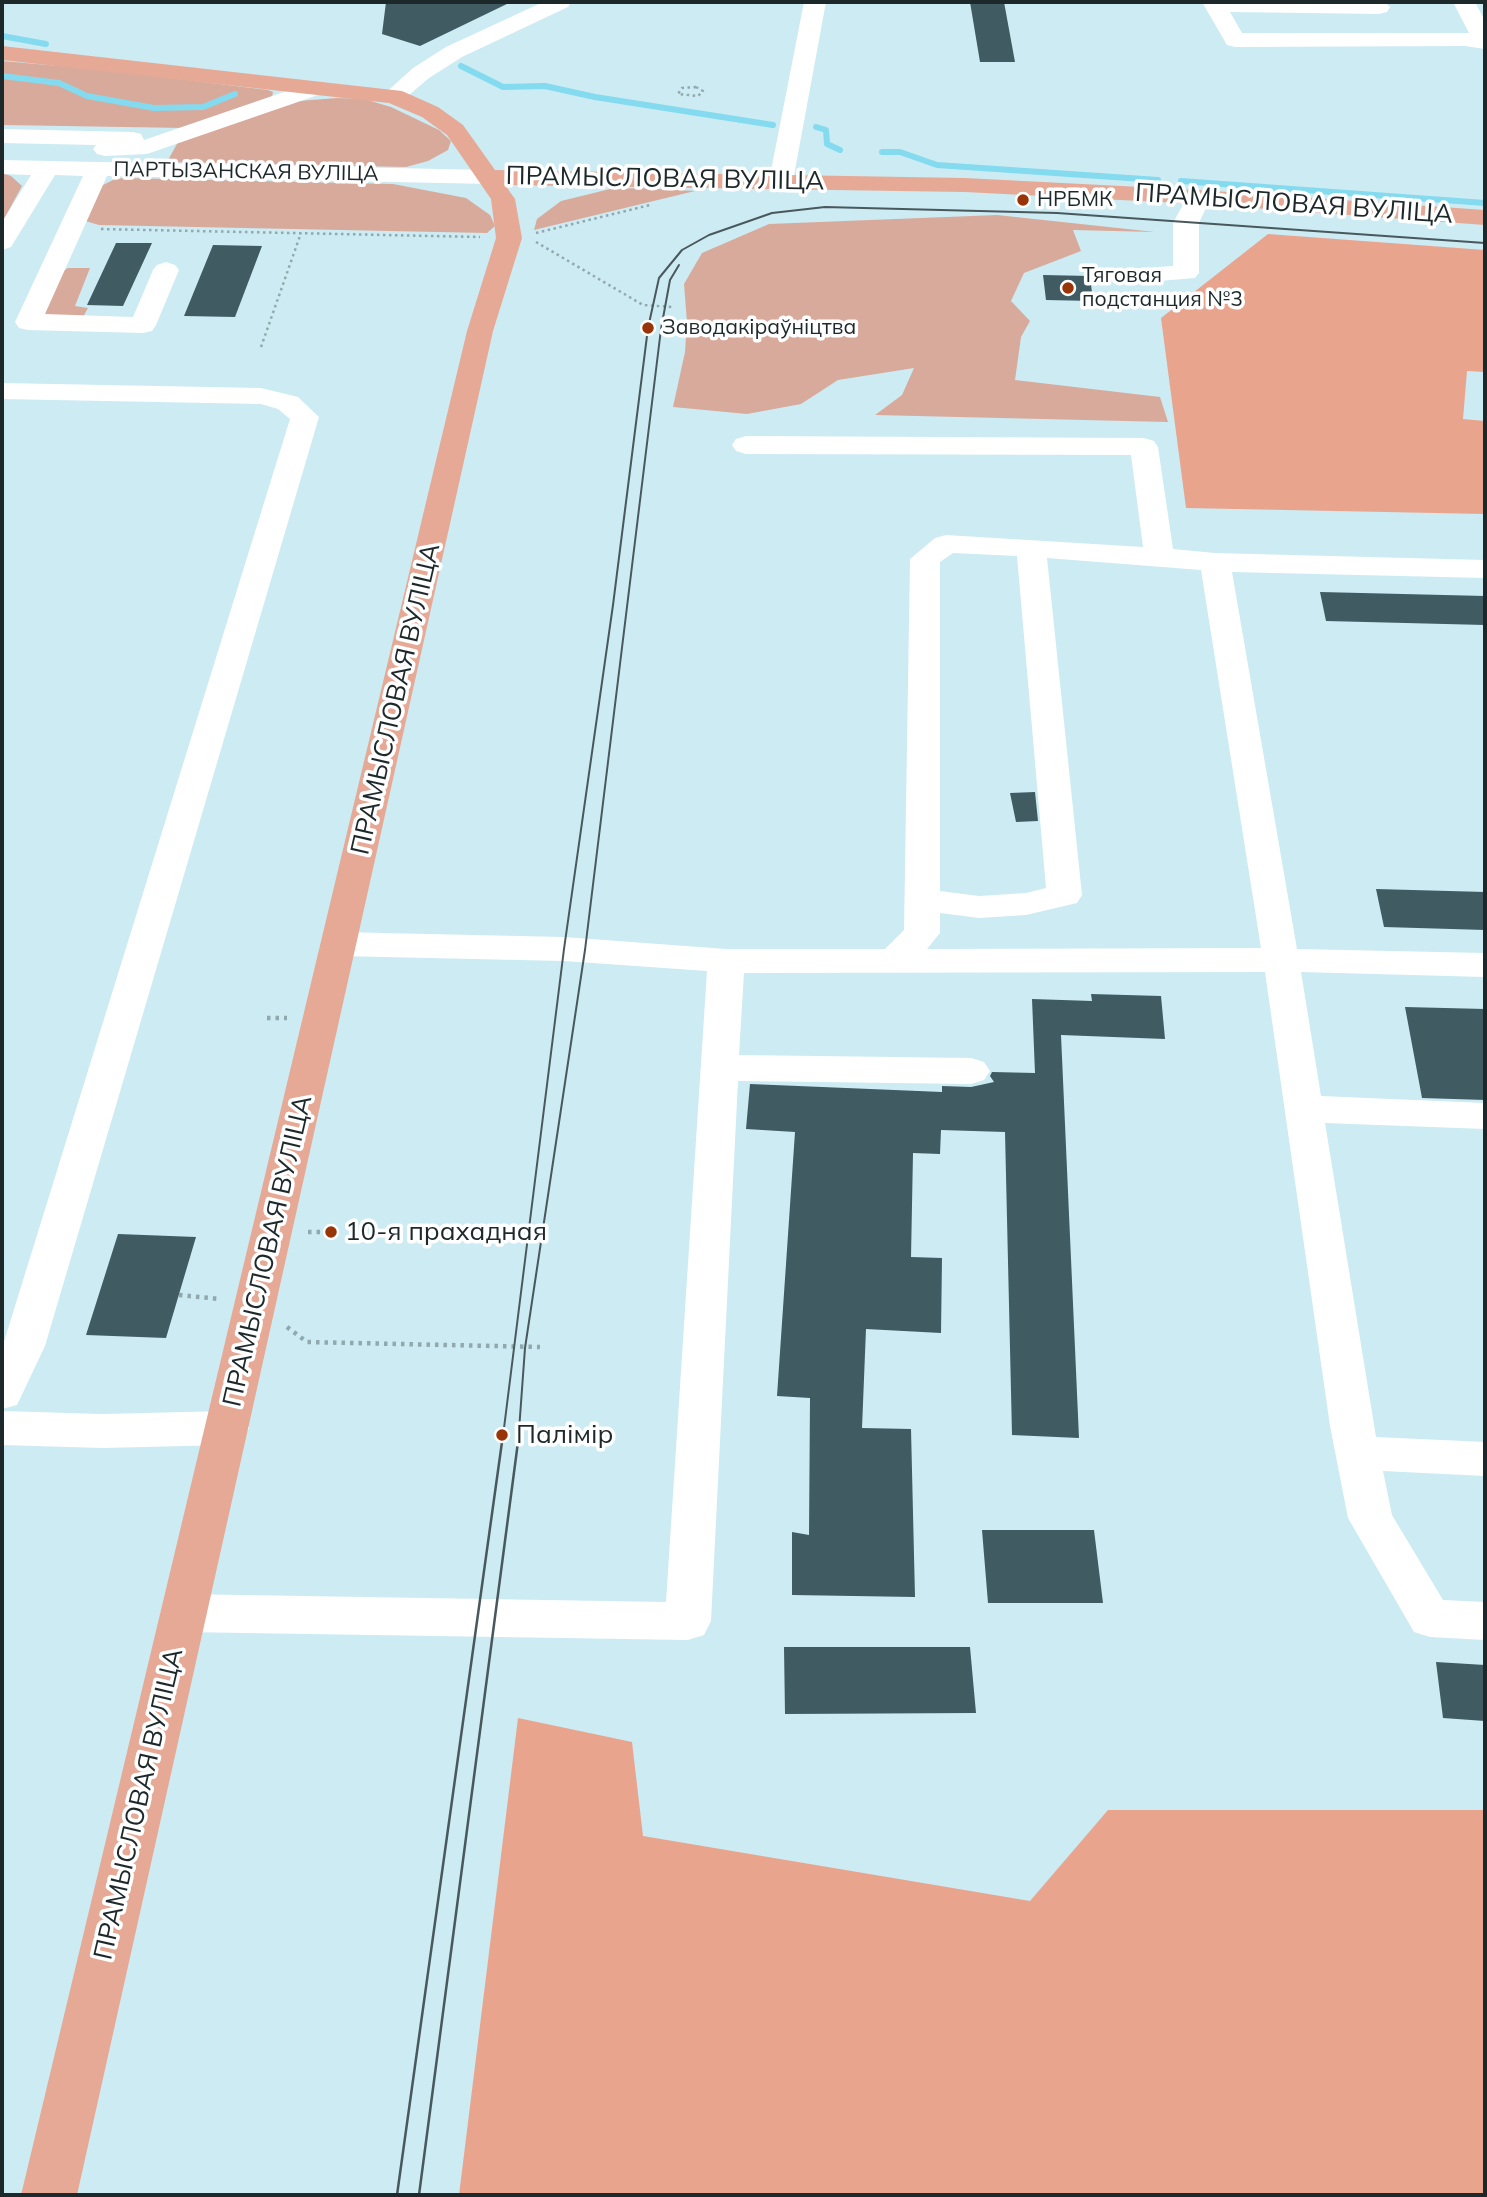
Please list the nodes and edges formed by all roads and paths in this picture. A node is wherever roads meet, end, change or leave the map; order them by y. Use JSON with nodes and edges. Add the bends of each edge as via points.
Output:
{"nodes":[{"id":1,"x":560,"y":2,"type":"edge"},
{"id":2,"x":815,"y":2,"type":"edge"},
{"id":3,"x":1464,"y":2,"type":"edge"},
{"id":4,"x":1214,"y":3,"type":"edge"},
{"id":5,"x":1376,"y":4,"type":"edge"},
{"id":6,"x":1414,"y":39,"type":"junction"},
{"id":7,"x":1478,"y":41,"type":"edge"},
{"id":8,"x":2,"y":53,"type":"edge"},
{"id":9,"x":1476,"y":66,"type":"dead end"},
{"id":10,"x":692,"y":85,"type":"joint"},
{"id":11,"x":313,"y":89,"type":"junction"},
{"id":12,"x":394,"y":96,"type":"junction"},
{"id":13,"x":2,"y":136,"type":"edge"},
{"id":14,"x":169,"y":139,"type":"junction"},
{"id":15,"x":2,"y":147,"type":"edge"},
{"id":16,"x":2,"y":167,"type":"edge"},
{"id":17,"x":47,"y":168,"type":"junction"},
{"id":18,"x":98,"y":169,"type":"junction"},
{"id":19,"x":490,"y":177,"type":"junction"},
{"id":20,"x":781,"y":181,"type":"junction"},
{"id":21,"x":1199,"y":197,"type":"junction"},
{"id":22,"x":1485,"y":217,"type":"edge"},
{"id":23,"x":70,"y":228,"type":"junction"},
{"id":24,"x":301,"y":233,"type":"junction"},
{"id":25,"x":509,"y":237,"type":"junction"},
{"id":26,"x":2,"y":242,"type":"edge"},
{"id":27,"x":166,"y":270,"type":"dead end"},
{"id":28,"x":1122,"y":276,"type":"dead end"},
{"id":29,"x":672,"y":307,"type":"dead end"},
{"id":30,"x":261,"y":347,"type":"dead end"},
{"id":31,"x":2,"y":391,"type":"edge"},
{"id":32,"x":746,"y":445,"type":"dead end"},
{"id":33,"x":1031,"y":548,"type":"junction"},
{"id":34,"x":1158,"y":557,"type":"junction"},
{"id":35,"x":1215,"y":562,"type":"junction"},
{"id":36,"x":1485,"y":569,"type":"edge"},
{"id":37,"x":922,"y":900,"type":"junction"},
{"id":38,"x":339,"y":944,"type":"junction"},
{"id":39,"x":1281,"y":960,"type":"junction"},
{"id":40,"x":726,"y":961,"type":"junction"},
{"id":41,"x":894,"y":961,"type":"junction"},
{"id":42,"x":1485,"y":965,"type":"edge"},
{"id":43,"x":719,"y":1068,"type":"junction"},
{"id":44,"x":971,"y":1071,"type":"dead end"},
{"id":45,"x":1304,"y":1109,"type":"junction"},
{"id":46,"x":1485,"y":1116,"type":"edge"},
{"id":47,"x":179,"y":1295,"type":"dead end"},
{"id":48,"x":254,"y":1303,"type":"junction"},
{"id":49,"x":540,"y":1347,"type":"dead end"},
{"id":50,"x":2,"y":1393,"type":"edge"},
{"id":51,"x":2,"y":1427,"type":"edge"},
{"id":52,"x":228,"y":1428,"type":"junction"},
{"id":53,"x":1357,"y":1453,"type":"junction"},
{"id":54,"x":1485,"y":1459,"type":"edge"},
{"id":55,"x":183,"y":1613,"type":"junction"},
{"id":56,"x":1485,"y":1621,"type":"edge"},
{"id":57,"x":49,"y":2195,"type":"edge"}],
"edges":[{"from":1,"to":12,"type":"street","via":[[454,52]]},
{"from":2,"to":20,"type":"street"},
{"from":3,"to":7,"type":"street"},
{"from":4,"to":5,"type":"street"},
{"from":4,"to":6,"type":"street","via":[[1235,40]]},
{"from":5,"to":6,"type":"street"},
{"from":6,"to":7,"type":"street"},
{"from":7,"to":9,"type":"street"},
{"from":8,"to":11,"type":"main road"},
{"from":10,"to":10,"type":"path","via":[[682,88],[678,93],[689,97],[703,93]]},
{"from":11,"to":12,"type":"main road"},
{"from":11,"to":14,"type":"street"},
{"from":12,"to":19,"type":"main road","via":[[430,112],[455,130]]},
{"from":13,"to":14,"type":"street"},
{"from":14,"to":15,"type":"street","via":[[133,149]]},
{"from":16,"to":17,"type":"street","name":"ПАРТЫЗАНСКАЯ ВУЛІЦА"},
{"from":17,"to":18,"type":"street","name":"ПАРТЫЗАНСКАЯ ВУЛІЦА"},
{"from":17,"to":26,"type":"street"},
{"from":18,"to":19,"type":"street","name":"ПАРТЫЗАНСКАЯ ВУЛІЦА"},
{"from":18,"to":23,"type":"street"},
{"from":19,"to":20,"type":"main road","name":"ПРАМЫСЛОВАЯ ВУЛІЦА"},
{"from":19,"to":25,"type":"main road","name":"ПРАМЫСЛОВАЯ ВУЛІЦА","via":[[503,199]]},
{"from":20,"to":21,"type":"main road","name":"ПРАМЫСЛОВАЯ ВУЛІЦА"},
{"from":21,"to":22,"type":"main road","name":"ПРАМЫСЛОВАЯ ВУЛІЦА"},
{"from":21,"to":28,"type":"street","via":[[1186,223],[1186,273]]},
{"from":23,"to":24,"type":"path"},
{"from":23,"to":27,"type":"street","via":[[28,322],[143,325]]},
{"from":24,"to":25,"type":"path"},
{"from":24,"to":30,"type":"path"},
{"from":25,"to":29,"type":"path","via":[[525,236],[643,305]]},
{"from":25,"to":38,"type":"main road","name":"ПРАМЫСЛОВАЯ ВУЛІЦА","via":[[480,331]]},
{"from":31,"to":50,"type":"street","via":[[261,396],[288,403],[305,417],[24,1346]]},
{"from":32,"to":34,"type":"street","via":[[1144,447]]},
{"from":33,"to":34,"type":"street"},
{"from":33,"to":37,"type":"street","via":[[946,544],[925,559]]},
{"from":33,"to":37,"type":"street","via":[[1063,895],[1026,904],[979,907]]},
{"from":34,"to":35,"type":"street"},
{"from":35,"to":36,"type":"street"},
{"from":35,"to":39,"type":"street"},
{"from":37,"to":41,"type":"street","via":[[922,933]]},
{"from":38,"to":40,"type":"street","via":[[564,949]]},
{"from":38,"to":48,"type":"main road","name":"ПРАМЫСЛОВАЯ ВУЛІЦА"},
{"from":39,"to":41,"type":"street"},
{"from":39,"to":42,"type":"street"},
{"from":39,"to":45,"type":"street"},
{"from":40,"to":41,"type":"street"},
{"from":40,"to":43,"type":"street"},
{"from":43,"to":44,"type":"street"},
{"from":43,"to":55,"type":"street","via":[[688,1621]]},
{"from":45,"to":46,"type":"street"},
{"from":45,"to":53,"type":"street"},
{"from":47,"to":48,"type":"path"},
{"from":48,"to":49,"type":"path","via":[[307,1342]]},
{"from":48,"to":52,"type":"main road","name":"ПРАМЫСЛОВАЯ ВУЛІЦА"},
{"from":51,"to":52,"type":"street","via":[[102,1431]]},
{"from":52,"to":55,"type":"main road","name":"ПРАМЫСЛОВАЯ ВУЛІЦА"},
{"from":53,"to":54,"type":"street"},
{"from":53,"to":56,"type":"street","via":[[1370,1518],[1430,1618]]},
{"from":55,"to":57,"type":"main road","name":"ПРАМЫСЛОВАЯ ВУЛІЦА"}]}
